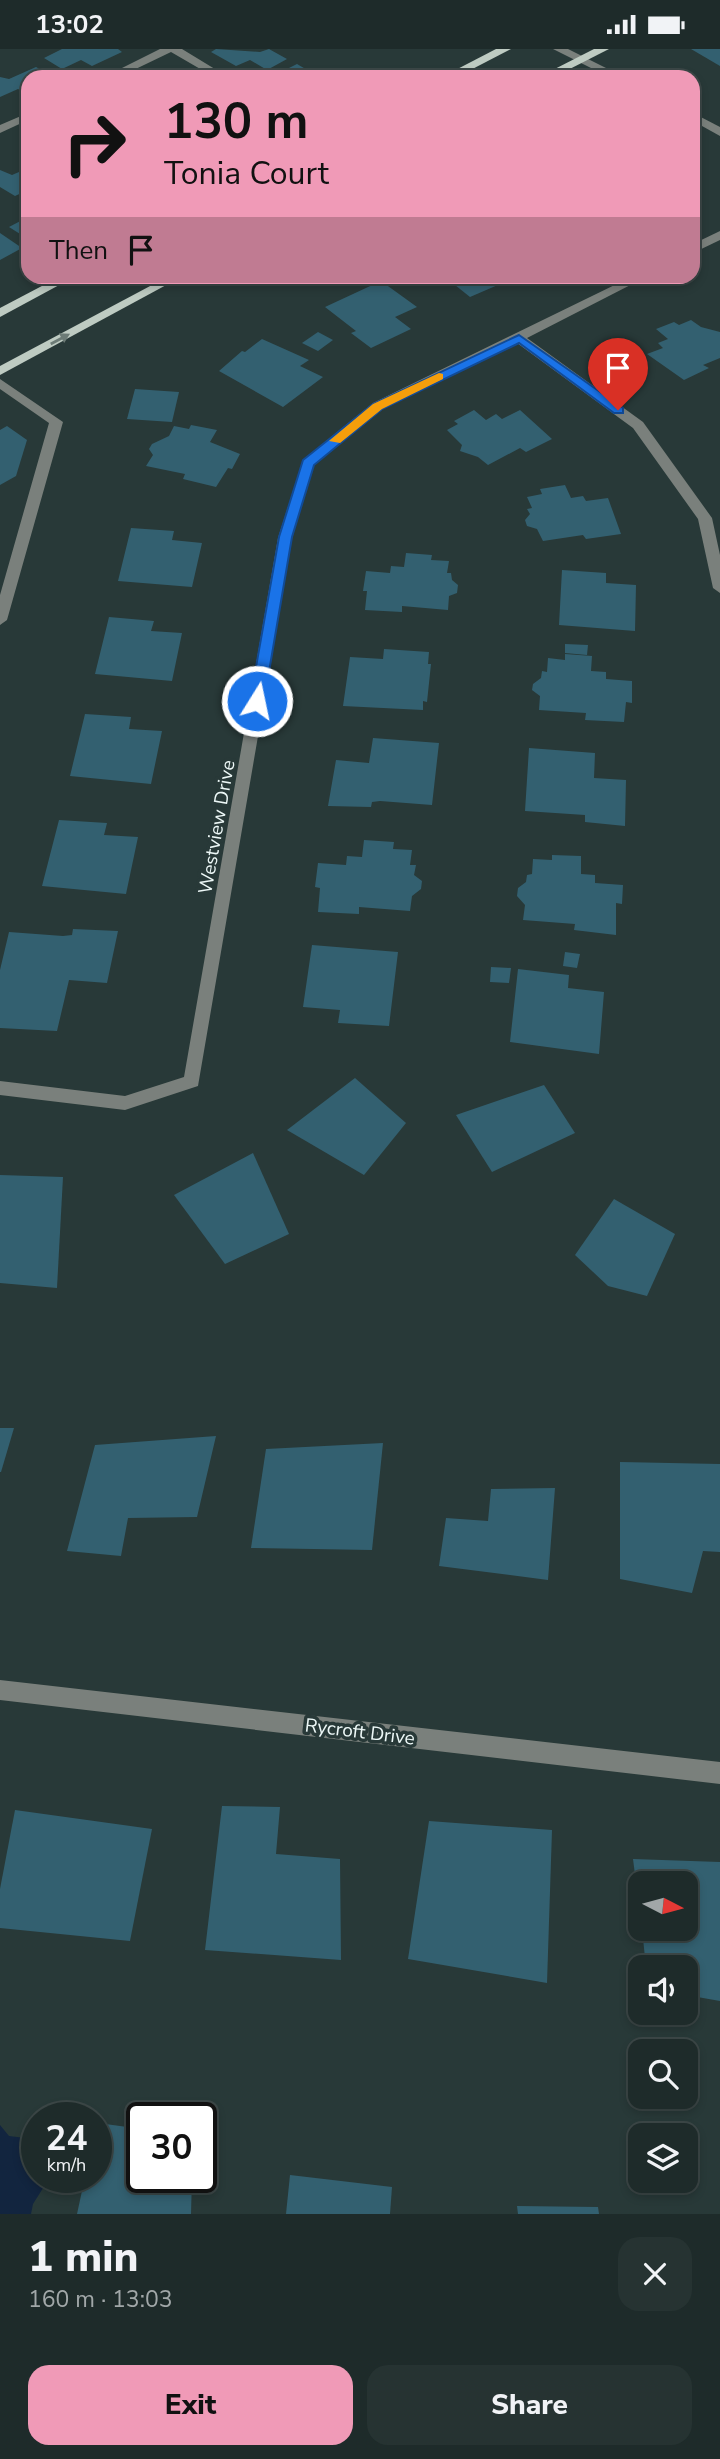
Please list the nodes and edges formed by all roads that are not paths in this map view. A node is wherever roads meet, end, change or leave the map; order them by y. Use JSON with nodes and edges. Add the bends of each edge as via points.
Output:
{"nodes":[{"id":1,"x":172,"y":49,"type":"edge"},
{"id":2,"x":505,"y":49,"type":"edge"},
{"id":3,"x":559,"y":49,"type":"edge"},
{"id":4,"x":603,"y":49,"type":"edge"},
{"id":5,"x":583,"y":59,"type":"junction"},
{"id":6,"x":126,"y":70,"type":"edge"},
{"id":7,"x":210,"y":70,"type":"edge"},
{"id":8,"x":462,"y":70,"type":"edge"},
{"id":9,"x":560,"y":70,"type":"edge"},
{"id":10,"x":604,"y":70,"type":"edge"},
{"id":11,"x":21,"y":119,"type":"edge"},
{"id":12,"x":700,"y":120,"type":"edge"},
{"id":13,"x":0,"y":129,"type":"edge"},
{"id":14,"x":720,"y":132,"type":"edge"},
{"id":15,"x":720,"y":235,"type":"edge"},
{"id":16,"x":700,"y":245,"type":"edge"},
{"id":17,"x":55,"y":284,"type":"edge"},
{"id":18,"x":162,"y":284,"type":"edge"},
{"id":19,"x":626,"y":284,"type":"edge"},
{"id":20,"x":0,"y":313,"type":"edge"},
{"id":21,"x":519,"y":338,"type":"junction"},
{"id":22,"x":0,"y":372,"type":"edge"},
{"id":23,"x":0,"y":383,"type":"edge"},
{"id":24,"x":720,"y":588,"type":"edge"},
{"id":25,"x":0,"y":620,"type":"edge"},
{"id":26,"x":0,"y":1088,"type":"edge"},
{"id":27,"x":0,"y":1691,"type":"edge"},
{"id":28,"x":720,"y":1773,"type":"edge"}],
"edges":[{"from":1,"to":6,"type":"street"},
{"from":1,"to":7,"type":"street"},
{"from":2,"to":8,"type":"main road"},
{"from":3,"to":5,"type":"street"},
{"from":4,"to":5,"type":"main road"},
{"from":5,"to":9,"type":"main road"},
{"from":5,"to":10,"type":"street"},
{"from":11,"to":13,"type":"street"},
{"from":12,"to":14,"type":"street"},
{"from":15,"to":16,"type":"street"},
{"from":17,"to":20,"type":"main road"},
{"from":22,"to":18,"type":"main road","one_way":true},
{"from":19,"to":21,"type":"street","name":"Westview Drive"},
{"from":21,"to":24,"type":"street","via":[[638,425],[705,518]]},
{"from":21,"to":26,"type":"street","name":"Westview Drive","via":[[377,406],[308,463],[285,537],[192,1081],[125,1104]]},
{"from":23,"to":25,"type":"street","via":[[56,422]]},
{"from":27,"to":28,"type":"street","name":"Rycroft Drive"}]}
